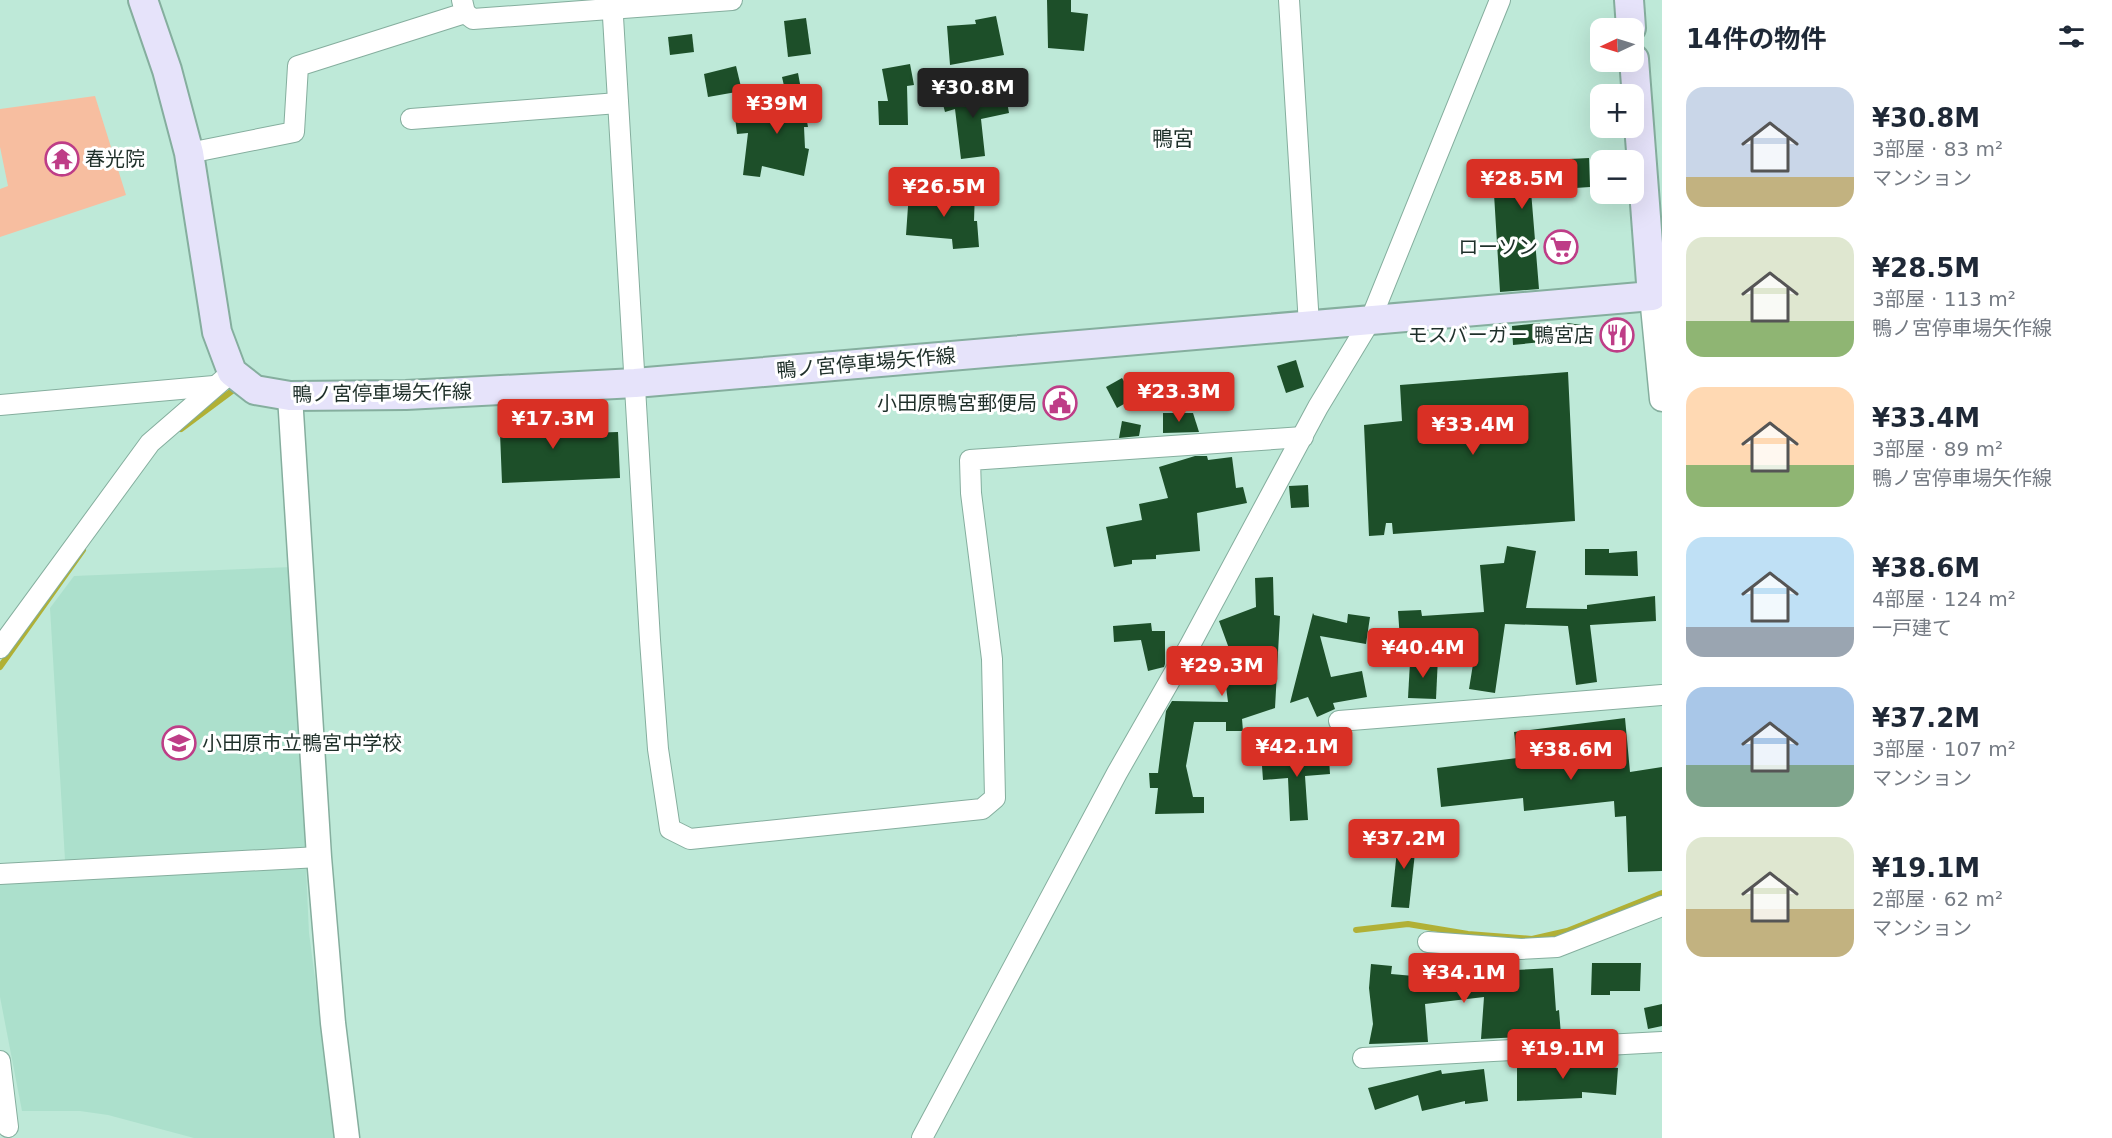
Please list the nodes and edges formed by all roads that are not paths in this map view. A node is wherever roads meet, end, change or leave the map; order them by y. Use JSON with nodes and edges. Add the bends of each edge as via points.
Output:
{"nodes":[{"id":1,"x":143,"y":0,"type":"edge"},
{"id":2,"x":732,"y":0,"type":"edge"},
{"id":3,"x":1289,"y":0,"type":"edge"},
{"id":4,"x":1500,"y":0,"type":"edge"},
{"id":5,"x":1629,"y":0,"type":"edge"},
{"id":6,"x":612,"y":4,"type":"edge"},
{"id":7,"x":463,"y":6,"type":"edge"},
{"id":8,"x":1630,"y":18,"type":"edge"},
{"id":9,"x":1635,"y":72,"type":"edge"},
{"id":10,"x":618,"y":103,"type":"junction"},
{"id":11,"x":411,"y":119,"type":"dead end"},
{"id":12,"x":189,"y":153,"type":"junction"},
{"id":13,"x":1657,"y":296,"type":"edge"},
{"id":14,"x":1370,"y":321,"type":"junction"},
{"id":15,"x":1309,"y":325,"type":"junction"},
{"id":16,"x":223,"y":379,"type":"junction"},
{"id":17,"x":635,"y":383,"type":"junction"},
{"id":18,"x":290,"y":396,"type":"junction"},
{"id":19,"x":1662,"y":399,"type":"edge"},
{"id":20,"x":0,"y":405,"type":"edge"},
{"id":21,"x":1303,"y":437,"type":"junction"},
{"id":22,"x":0,"y":648,"type":"edge"},
{"id":23,"x":1662,"y":694,"type":"edge"},
{"id":24,"x":1339,"y":721,"type":"dead end"},
{"id":25,"x":319,"y":856,"type":"junction"},
{"id":26,"x":0,"y":874,"type":"edge"},
{"id":27,"x":1662,"y":906,"type":"edge"},
{"id":28,"x":1428,"y":942,"type":"dead end"},
{"id":29,"x":1662,"y":1042,"type":"edge"},
{"id":30,"x":1364,"y":1058,"type":"dead end"},
{"id":31,"x":0,"y":1061,"type":"edge"},
{"id":32,"x":8,"y":1127,"type":"dead end"},
{"id":33,"x":347,"y":1138,"type":"edge"},
{"id":34,"x":922,"y":1138,"type":"edge"}],
"edges":[{"from":1,"to":12,"type":"main road"},
{"from":2,"to":6,"type":"street"},
{"from":3,"to":15,"type":"street"},
{"from":4,"to":14,"type":"street"},
{"from":5,"to":8,"type":"main road"},
{"from":6,"to":7,"type":"street","via":[[473,19]]},
{"from":6,"to":10,"type":"street"},
{"from":7,"to":12,"type":"street","via":[[298,66],[294,132]]},
{"from":9,"to":13,"type":"main road"},
{"from":10,"to":11,"type":"street"},
{"from":10,"to":17,"type":"street"},
{"from":12,"to":16,"type":"main road"},
{"from":13,"to":14,"type":"main road","name":"鴨ノ宮停車場矢作線"},
{"from":13,"to":19,"type":"street"},
{"from":14,"to":15,"type":"main road","name":"鴨ノ宮停車場矢作線"},
{"from":14,"to":21,"type":"street"},
{"from":15,"to":17,"type":"main road","name":"鴨ノ宮停車場矢作線"},
{"from":16,"to":18,"type":"main road","name":"鴨ノ宮停車場矢作線"},
{"from":16,"to":20,"type":"street"},
{"from":16,"to":22,"type":"street","via":[[150,443]]},
{"from":17,"to":18,"type":"main road","name":"鴨ノ宮停車場矢作線","via":[[406,395]]},
{"from":17,"to":21,"type":"street","via":[[658,749],[670,829],[690,839],[982,809],[995,798],[992,659],[970,493],[970,460]]},
{"from":18,"to":25,"type":"street"},
{"from":21,"to":34,"type":"street"},
{"from":23,"to":24,"type":"street"},
{"from":25,"to":26,"type":"street"},
{"from":25,"to":33,"type":"street"},
{"from":27,"to":28,"type":"street","via":[[1557,947],[1521,950]]},
{"from":29,"to":30,"type":"street"},
{"from":31,"to":32,"type":"street"}]}
